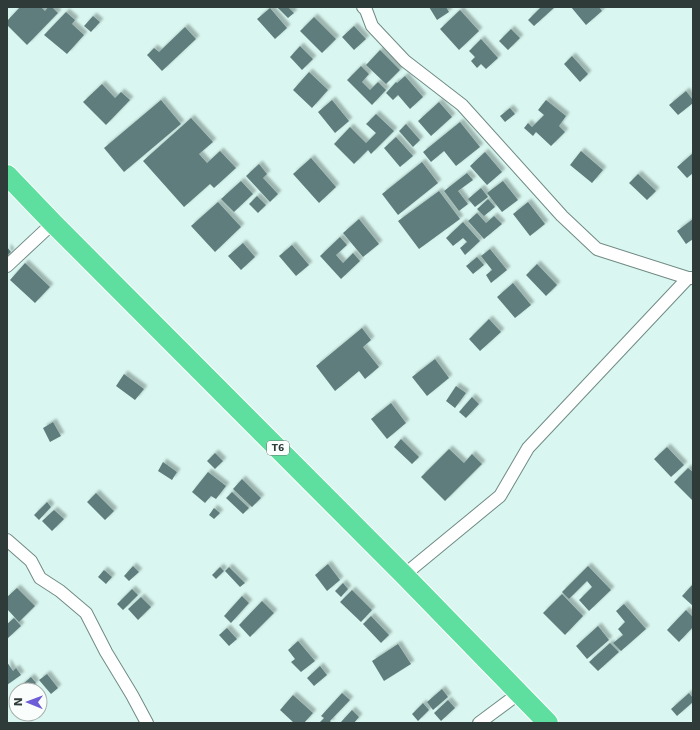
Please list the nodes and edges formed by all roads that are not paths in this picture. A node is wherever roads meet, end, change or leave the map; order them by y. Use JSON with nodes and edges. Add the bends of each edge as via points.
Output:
{"nodes":[{"id":1,"x":366,"y":8,"type":"edge"},
{"id":2,"x":7,"y":175,"type":"edge"},
{"id":3,"x":53,"y":223,"type":"junction"},
{"id":4,"x":7,"y":266,"type":"edge"},
{"id":5,"x":690,"y":278,"type":"edge"},
{"id":6,"x":7,"y":540,"type":"edge"},
{"id":7,"x":404,"y":575,"type":"junction"},
{"id":8,"x":518,"y":694,"type":"junction"},
{"id":9,"x":146,"y":723,"type":"edge"},
{"id":10,"x":479,"y":723,"type":"edge"},
{"id":11,"x":548,"y":723,"type":"edge"}],
"edges":[{"from":1,"to":5,"type":"street","via":[[372,26],[405,61],[462,105],[562,216],[597,249]]},
{"from":2,"to":3,"type":"highway","number":"T6"},
{"from":3,"to":4,"type":"street"},
{"from":3,"to":7,"type":"highway","number":"T6"},
{"from":5,"to":7,"type":"street","via":[[528,448],[500,496]]},
{"from":6,"to":9,"type":"street","via":[[31,561],[40,578],[86,613]]},
{"from":7,"to":8,"type":"highway","number":"T6"},
{"from":8,"to":10,"type":"street"},
{"from":8,"to":11,"type":"highway","number":"T6"}]}
